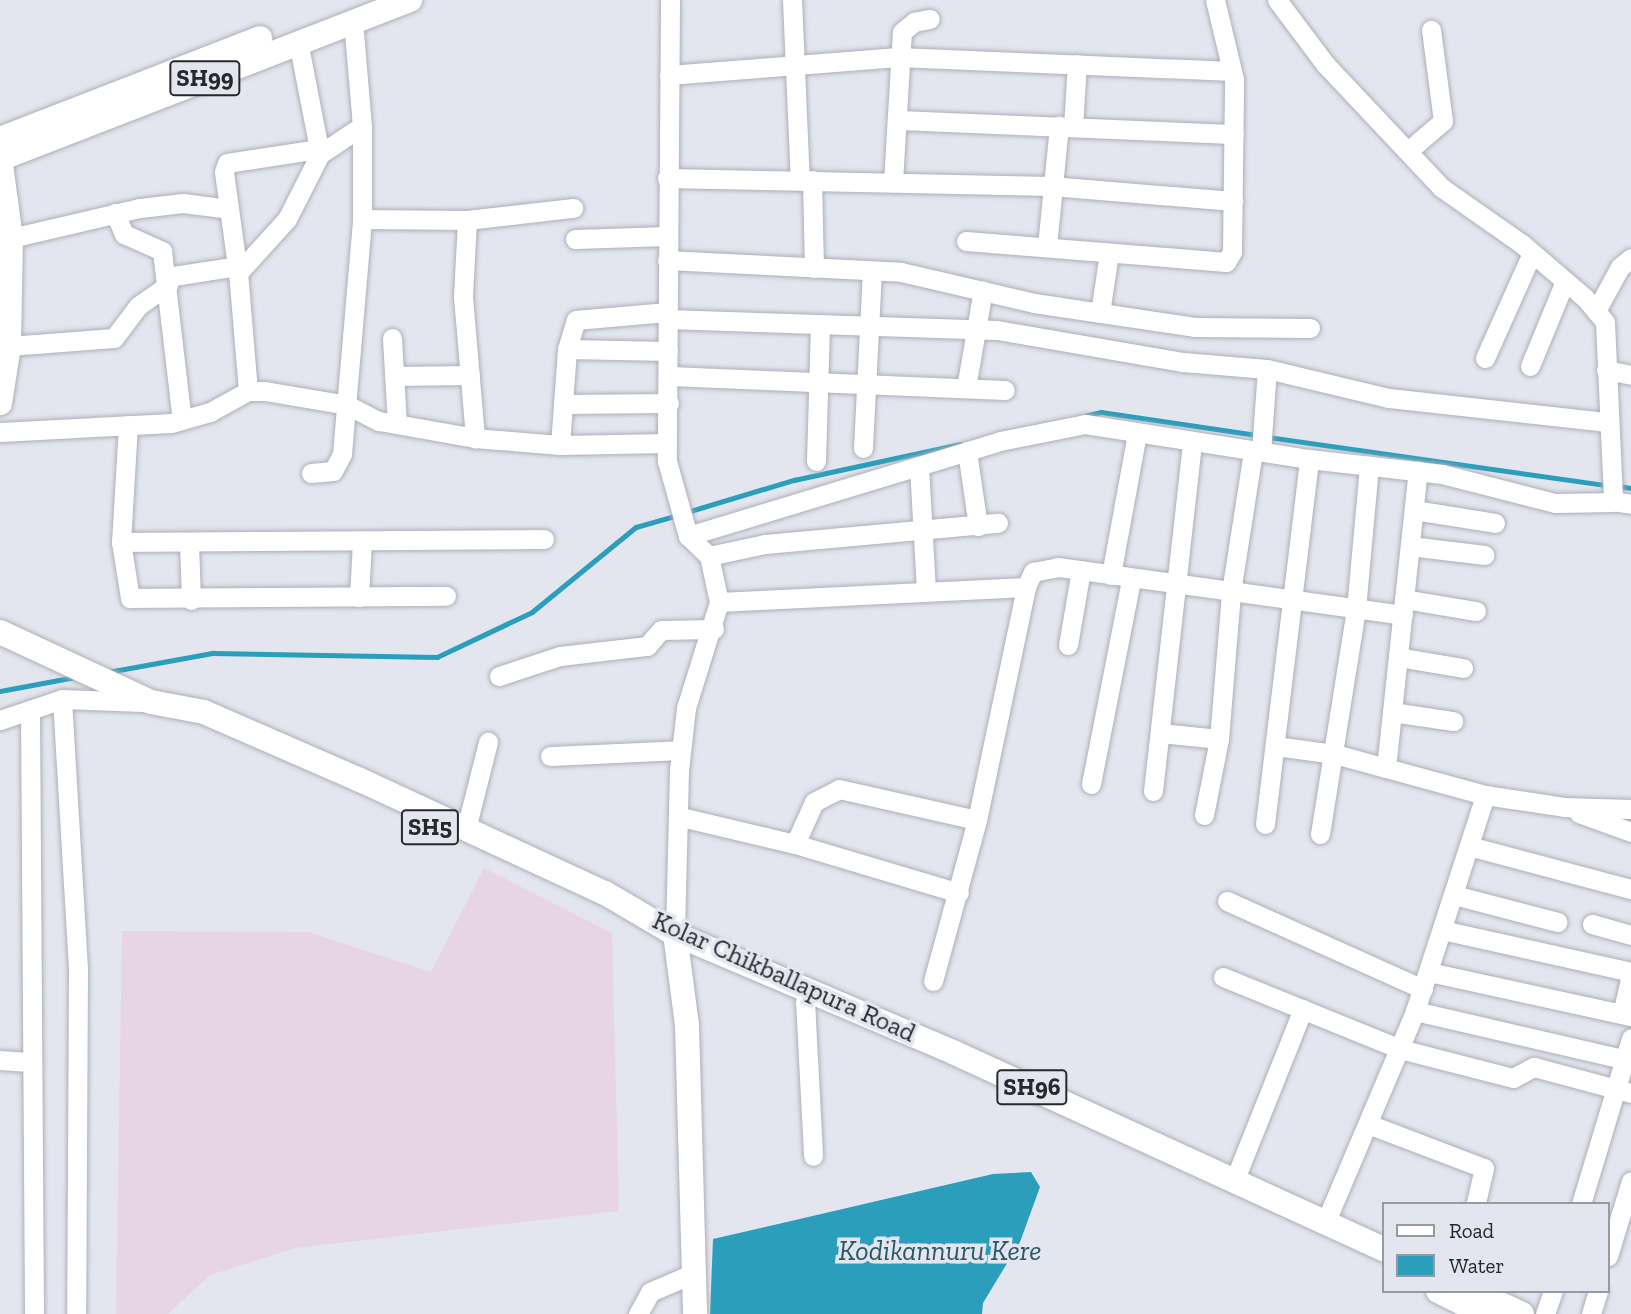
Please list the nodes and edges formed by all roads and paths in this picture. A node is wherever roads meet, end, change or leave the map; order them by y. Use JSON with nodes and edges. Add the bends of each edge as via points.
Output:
{"nodes":[{"id":1,"x":410,"y":0,"type":"edge"},
{"id":2,"x":670,"y":0,"type":"edge"},
{"id":3,"x":792,"y":0,"type":"edge"},
{"id":4,"x":1215,"y":0,"type":"edge"},
{"id":5,"x":1277,"y":0,"type":"edge"},
{"id":6,"x":359,"y":10,"type":"edge"},
{"id":7,"x":930,"y":19,"type":"dead end"},
{"id":8,"x":1431,"y":30,"type":"dead end"},
{"id":9,"x":298,"y":41,"type":"junction"},
{"id":10,"x":898,"y":57,"type":"junction"},
{"id":11,"x":795,"y":63,"type":"junction"},
{"id":12,"x":1077,"y":64,"type":"junction"},
{"id":13,"x":1231,"y":71,"type":"junction"},
{"id":14,"x":669,"y":75,"type":"junction"},
{"id":15,"x":897,"y":120,"type":"junction"},
{"id":16,"x":0,"y":123,"type":"edge"},
{"id":17,"x":362,"y":126,"type":"junction"},
{"id":18,"x":33,"y":127,"type":"junction"},
{"id":19,"x":1066,"y":127,"type":"junction"},
{"id":20,"x":1234,"y":134,"type":"junction"},
{"id":21,"x":0,"y":139,"type":"edge"},
{"id":22,"x":1408,"y":151,"type":"junction"},
{"id":23,"x":319,"y":152,"type":"junction"},
{"id":24,"x":0,"y":158,"type":"edge"},
{"id":25,"x":667,"y":178,"type":"junction"},
{"id":26,"x":806,"y":180,"type":"junction"},
{"id":27,"x":893,"y":182,"type":"junction"},
{"id":28,"x":1051,"y":186,"type":"junction"},
{"id":29,"x":1233,"y":201,"type":"junction"},
{"id":30,"x":573,"y":208,"type":"dead end"},
{"id":31,"x":229,"y":209,"type":"junction"},
{"id":32,"x":115,"y":213,"type":"junction"},
{"id":33,"x":362,"y":219,"type":"junction"},
{"id":34,"x":467,"y":220,"type":"junction"},
{"id":35,"x":7,"y":230,"type":"edge"},
{"id":36,"x":667,"y":236,"type":"junction"},
{"id":37,"x":575,"y":239,"type":"dead end"},
{"id":38,"x":966,"y":241,"type":"dead end"},
{"id":39,"x":1047,"y":246,"type":"junction"},
{"id":40,"x":1109,"y":253,"type":"junction"},
{"id":41,"x":1532,"y":253,"type":"junction"},
{"id":42,"x":1631,"y":258,"type":"edge"},
{"id":43,"x":667,"y":260,"type":"junction"},
{"id":44,"x":814,"y":268,"type":"junction"},
{"id":45,"x":238,"y":269,"type":"junction"},
{"id":46,"x":872,"y":271,"type":"junction"},
{"id":47,"x":167,"y":281,"type":"junction"},
{"id":48,"x":1565,"y":281,"type":"junction"},
{"id":49,"x":983,"y":290,"type":"junction"},
{"id":50,"x":1596,"y":311,"type":"junction"},
{"id":51,"x":1100,"y":313,"type":"junction"},
{"id":52,"x":667,"y":316,"type":"junction"},
{"id":53,"x":820,"y":324,"type":"junction"},
{"id":54,"x":872,"y":326,"type":"junction"},
{"id":55,"x":1310,"y":328,"type":"dead end"},
{"id":56,"x":974,"y":329,"type":"junction"},
{"id":57,"x":392,"y":338,"type":"dead end"},
{"id":58,"x":9,"y":346,"type":"junction"},
{"id":59,"x":567,"y":349,"type":"junction"},
{"id":60,"x":668,"y":351,"type":"junction"},
{"id":61,"x":1485,"y":358,"type":"dead end"},
{"id":62,"x":1530,"y":366,"type":"dead end"},
{"id":63,"x":1267,"y":369,"type":"junction"},
{"id":64,"x":1606,"y":370,"type":"junction"},
{"id":65,"x":470,"y":375,"type":"junction"},
{"id":66,"x":1631,"y":375,"type":"edge"},
{"id":67,"x":394,"y":376,"type":"junction"},
{"id":68,"x":670,"y":376,"type":"junction"},
{"id":69,"x":817,"y":382,"type":"junction"},
{"id":70,"x":867,"y":384,"type":"junction"},
{"id":71,"x":966,"y":388,"type":"junction"},
{"id":72,"x":1004,"y":390,"type":"dead end"},
{"id":73,"x":248,"y":391,"type":"junction"},
{"id":74,"x":0,"y":403,"type":"edge"},
{"id":75,"x":668,"y":403,"type":"junction"},
{"id":76,"x":563,"y":404,"type":"junction"},
{"id":77,"x":346,"y":405,"type":"junction"},
{"id":78,"x":182,"y":420,"type":"junction"},
{"id":79,"x":1608,"y":422,"type":"junction"},
{"id":80,"x":397,"y":424,"type":"junction"},
{"id":81,"x":128,"y":425,"type":"junction"},
{"id":82,"x":0,"y":432,"type":"edge"},
{"id":83,"x":1137,"y":433,"type":"junction"},
{"id":84,"x":475,"y":438,"type":"junction"},
{"id":85,"x":1192,"y":442,"type":"junction"},
{"id":86,"x":667,"y":443,"type":"junction"},
{"id":87,"x":560,"y":445,"type":"junction"},
{"id":88,"x":863,"y":448,"type":"dead end"},
{"id":89,"x":1258,"y":448,"type":"junction"},
{"id":90,"x":967,"y":451,"type":"junction"},
{"id":91,"x":1309,"y":459,"type":"junction"},
{"id":92,"x":816,"y":461,"type":"dead end"},
{"id":93,"x":919,"y":466,"type":"junction"},
{"id":94,"x":1370,"y":466,"type":"junction"},
{"id":95,"x":1418,"y":471,"type":"junction"},
{"id":96,"x":311,"y":473,"type":"dead end"},
{"id":97,"x":1619,"y":500,"type":"edge"},
{"id":98,"x":1414,"y":510,"type":"junction"},
{"id":99,"x":998,"y":523,"type":"dead end"},
{"id":100,"x":1495,"y":523,"type":"dead end"},
{"id":101,"x":978,"y":526,"type":"junction"},
{"id":102,"x":688,"y":532,"type":"junction"},
{"id":103,"x":926,"y":533,"type":"junction"},
{"id":104,"x":544,"y":539,"type":"dead end"},
{"id":105,"x":362,"y":541,"type":"junction"},
{"id":106,"x":121,"y":542,"type":"junction"},
{"id":107,"x":189,"y":542,"type":"junction"},
{"id":108,"x":1410,"y":546,"type":"junction"},
{"id":109,"x":1484,"y":555,"type":"dead end"},
{"id":110,"x":709,"y":556,"type":"junction"},
{"id":111,"x":1081,"y":570,"type":"junction"},
{"id":112,"x":1111,"y":575,"type":"junction"},
{"id":113,"x":1131,"y":580,"type":"junction"},
{"id":114,"x":1172,"y":586,"type":"junction"},
{"id":115,"x":1026,"y":587,"type":"junction"},
{"id":116,"x":926,"y":591,"type":"junction"},
{"id":117,"x":1231,"y":592,"type":"junction"},
{"id":118,"x":446,"y":596,"type":"dead end"},
{"id":119,"x":359,"y":597,"type":"junction"},
{"id":120,"x":191,"y":600,"type":"junction"},
{"id":121,"x":1294,"y":601,"type":"junction"},
{"id":122,"x":719,"y":602,"type":"junction"},
{"id":123,"x":1403,"y":607,"type":"junction"},
{"id":124,"x":1356,"y":609,"type":"junction"},
{"id":125,"x":1476,"y":611,"type":"dead end"},
{"id":126,"x":714,"y":629,"type":"junction"},
{"id":127,"x":0,"y":632,"type":"edge"},
{"id":128,"x":1068,"y":645,"type":"dead end"},
{"id":129,"x":1398,"y":657,"type":"junction"},
{"id":130,"x":1463,"y":668,"type":"dead end"},
{"id":131,"x":499,"y":676,"type":"dead end"},
{"id":132,"x":145,"y":698,"type":"junction"},
{"id":133,"x":62,"y":699,"type":"junction"},
{"id":134,"x":30,"y":710,"type":"junction"},
{"id":135,"x":183,"y":710,"type":"junction"},
{"id":136,"x":1392,"y":712,"type":"junction"},
{"id":137,"x":0,"y":720,"type":"edge"},
{"id":138,"x":1453,"y":721,"type":"dead end"},
{"id":139,"x":1161,"y":733,"type":"junction"},
{"id":140,"x":1219,"y":740,"type":"junction"},
{"id":141,"x":488,"y":742,"type":"dead end"},
{"id":142,"x":1275,"y":746,"type":"junction"},
{"id":143,"x":681,"y":750,"type":"junction"},
{"id":144,"x":1335,"y":754,"type":"junction"},
{"id":145,"x":550,"y":756,"type":"dead end"},
{"id":146,"x":1386,"y":768,"type":"junction"},
{"id":147,"x":1091,"y":784,"type":"dead end"},
{"id":148,"x":1153,"y":791,"type":"dead end"},
{"id":149,"x":1485,"y":795,"type":"junction"},
{"id":150,"x":1564,"y":807,"type":"junction"},
{"id":151,"x":1631,"y":809,"type":"edge"},
{"id":152,"x":1204,"y":815,"type":"dead end"},
{"id":153,"x":681,"y":817,"type":"junction"},
{"id":154,"x":977,"y":820,"type":"junction"},
{"id":155,"x":1265,"y":824,"type":"dead end"},
{"id":156,"x":466,"y":829,"type":"junction"},
{"id":157,"x":1631,"y":832,"type":"edge"},
{"id":158,"x":1320,"y":835,"type":"dead end"},
{"id":159,"x":795,"y":844,"type":"junction"},
{"id":160,"x":1469,"y":846,"type":"junction"},
{"id":161,"x":1631,"y":889,"type":"edge"},
{"id":162,"x":959,"y":893,"type":"junction"},
{"id":163,"x":1454,"y":895,"type":"junction"},
{"id":164,"x":1227,"y":901,"type":"dead end"},
{"id":165,"x":1558,"y":922,"type":"dead end"},
{"id":166,"x":1592,"y":924,"type":"dead end"},
{"id":167,"x":1442,"y":930,"type":"junction"},
{"id":168,"x":1631,"y":935,"type":"edge"},
{"id":169,"x":676,"y":941,"type":"junction"},
{"id":170,"x":1631,"y":974,"type":"edge"},
{"id":171,"x":1223,"y":977,"type":"dead end"},
{"id":172,"x":1426,"y":980,"type":"junction"},
{"id":173,"x":933,"y":981,"type":"dead end"},
{"id":174,"x":805,"y":1001,"type":"junction"},
{"id":175,"x":1303,"y":1009,"type":"junction"},
{"id":176,"x":1415,"y":1011,"type":"junction"},
{"id":177,"x":1626,"y":1015,"type":"edge"},
{"id":178,"x":1631,"y":1038,"type":"edge"},
{"id":179,"x":1400,"y":1049,"type":"junction"},
{"id":180,"x":0,"y":1060,"type":"edge"},
{"id":181,"x":1629,"y":1060,"type":"edge"},
{"id":182,"x":29,"y":1062,"type":"junction"},
{"id":183,"x":1624,"y":1092,"type":"edge"},
{"id":184,"x":1368,"y":1124,"type":"junction"},
{"id":185,"x":813,"y":1156,"type":"dead end"},
{"id":186,"x":1235,"y":1179,"type":"junction"},
{"id":187,"x":1631,"y":1181,"type":"edge"},
{"id":188,"x":1476,"y":1202,"type":"edge"},
{"id":189,"x":1582,"y":1202,"type":"edge"},
{"id":190,"x":1326,"y":1221,"type":"junction"},
{"id":191,"x":1382,"y":1249,"type":"edge"},
{"id":192,"x":1610,"y":1249,"type":"edge"},
{"id":193,"x":1382,"y":1265,"type":"edge"},
{"id":194,"x":694,"y":1273,"type":"junction"},
{"id":195,"x":1444,"y":1293,"type":"edge"},
{"id":196,"x":1477,"y":1293,"type":"edge"},
{"id":197,"x":1552,"y":1293,"type":"edge"},
{"id":198,"x":1597,"y":1293,"type":"edge"},
{"id":199,"x":34,"y":1314,"type":"edge"},
{"id":200,"x":76,"y":1314,"type":"edge"},
{"id":201,"x":638,"y":1314,"type":"edge"},
{"id":202,"x":695,"y":1314,"type":"edge"},
{"id":203,"x":1484,"y":1314,"type":"edge"},
{"id":204,"x":1522,"y":1314,"type":"edge"},
{"id":205,"x":1545,"y":1314,"type":"edge"},
{"id":206,"x":1591,"y":1314,"type":"edge"}],
"edges":[{"from":1,"to":6,"type":"main road","number":"SH99"},
{"from":2,"to":14,"type":"street"},
{"from":3,"to":11,"type":"street"},
{"from":4,"to":13,"type":"street"},
{"from":5,"to":22,"type":"street","via":[[1325,64]]},
{"from":6,"to":9,"type":"main road","number":"SH99"},
{"from":6,"to":17,"type":"street"},
{"from":6,"to":18,"type":"main road","number":"SH99"},
{"from":7,"to":10,"type":"street","via":[[906,27]]},
{"from":8,"to":22,"type":"street","via":[[1443,121]]},
{"from":9,"to":23,"type":"street"},
{"from":9,"to":24,"type":"main road","number":"SH99"},
{"from":10,"to":11,"type":"street"},
{"from":10,"to":12,"type":"street"},
{"from":10,"to":15,"type":"street"},
{"from":11,"to":14,"type":"street"},
{"from":11,"to":26,"type":"street"},
{"from":12,"to":13,"type":"street"},
{"from":12,"to":19,"type":"street"},
{"from":13,"to":20,"type":"street"},
{"from":14,"to":25,"type":"street"},
{"from":15,"to":19,"type":"street"},
{"from":15,"to":27,"type":"street"},
{"from":16,"to":18,"type":"main road","via":[[8,129]]},
{"from":17,"to":23,"type":"street"},
{"from":17,"to":33,"type":"street"},
{"from":18,"to":21,"type":"main road","number":"SH99"},
{"from":19,"to":20,"type":"street"},
{"from":19,"to":28,"type":"street"},
{"from":20,"to":29,"type":"street"},
{"from":22,"to":41,"type":"street","via":[[1442,188]]},
{"from":23,"to":31,"type":"street","via":[[227,163]]},
{"from":23,"to":45,"type":"street","via":[[287,219]]},
{"from":24,"to":35,"type":"main road"},
{"from":25,"to":26,"type":"street"},
{"from":25,"to":36,"type":"street"},
{"from":26,"to":27,"type":"street"},
{"from":26,"to":44,"type":"street"},
{"from":27,"to":28,"type":"street"},
{"from":28,"to":29,"type":"street"},
{"from":28,"to":39,"type":"street"},
{"from":29,"to":40,"type":"street","via":[[1231,258],[1226,262]]},
{"from":30,"to":34,"type":"street"},
{"from":31,"to":32,"type":"street","via":[[183,203]]},
{"from":31,"to":45,"type":"street"},
{"from":32,"to":35,"type":"street"},
{"from":32,"to":47,"type":"street","via":[[124,234],[162,251]]},
{"from":33,"to":34,"type":"street"},
{"from":33,"to":77,"type":"street"},
{"from":34,"to":65,"type":"street","via":[[463,297]]},
{"from":35,"to":58,"type":"main road"},
{"from":36,"to":37,"type":"street"},
{"from":36,"to":43,"type":"street"},
{"from":38,"to":39,"type":"street"},
{"from":39,"to":40,"type":"street"},
{"from":40,"to":51,"type":"street"},
{"from":41,"to":48,"type":"street"},
{"from":41,"to":61,"type":"street"},
{"from":42,"to":50,"type":"street","via":[[1620,267]]},
{"from":43,"to":44,"type":"street"},
{"from":43,"to":52,"type":"street"},
{"from":44,"to":46,"type":"street"},
{"from":45,"to":47,"type":"street"},
{"from":45,"to":73,"type":"street"},
{"from":46,"to":49,"type":"street","via":[[933,277]]},
{"from":46,"to":54,"type":"street"},
{"from":47,"to":58,"type":"street","via":[[138,306],[114,338]]},
{"from":47,"to":78,"type":"street"},
{"from":48,"to":50,"type":"street"},
{"from":48,"to":62,"type":"street"},
{"from":49,"to":51,"type":"street"},
{"from":49,"to":56,"type":"street"},
{"from":50,"to":64,"type":"street","via":[[1605,322]]},
{"from":51,"to":55,"type":"street","via":[[1194,327]]},
{"from":52,"to":53,"type":"street"},
{"from":52,"to":59,"type":"street","via":[[585,316],[573,325]]},
{"from":52,"to":60,"type":"street"},
{"from":53,"to":54,"type":"street"},
{"from":53,"to":69,"type":"street"},
{"from":54,"to":56,"type":"street"},
{"from":54,"to":70,"type":"street"},
{"from":56,"to":63,"type":"street","via":[[1064,339],[1183,362]]},
{"from":56,"to":71,"type":"street"},
{"from":57,"to":67,"type":"street"},
{"from":58,"to":74,"type":"main road"},
{"from":59,"to":60,"type":"street"},
{"from":59,"to":76,"type":"street"},
{"from":60,"to":68,"type":"street"},
{"from":63,"to":79,"type":"street","via":[[1389,398]]},
{"from":63,"to":89,"type":"street"},
{"from":64,"to":66,"type":"street"},
{"from":64,"to":79,"type":"street"},
{"from":65,"to":67,"type":"street"},
{"from":65,"to":84,"type":"street"},
{"from":67,"to":80,"type":"street"},
{"from":68,"to":69,"type":"street"},
{"from":68,"to":75,"type":"street"},
{"from":69,"to":70,"type":"street"},
{"from":69,"to":92,"type":"street"},
{"from":70,"to":71,"type":"street"},
{"from":70,"to":88,"type":"street"},
{"from":71,"to":72,"type":"street"},
{"from":73,"to":77,"type":"street","via":[[289,393]]},
{"from":73,"to":78,"type":"street","via":[[210,412]]},
{"from":75,"to":76,"type":"street"},
{"from":75,"to":86,"type":"street"},
{"from":76,"to":87,"type":"street"},
{"from":77,"to":80,"type":"street"},
{"from":77,"to":96,"type":"street","via":[[339,463],[333,471]]},
{"from":78,"to":81,"type":"street"},
{"from":79,"to":97,"type":"street"},
{"from":80,"to":84,"type":"street"},
{"from":81,"to":82,"type":"street"},
{"from":81,"to":106,"type":"street"},
{"from":83,"to":85,"type":"street"},
{"from":83,"to":90,"type":"street","via":[[1085,424]]},
{"from":83,"to":112,"type":"street"},
{"from":84,"to":87,"type":"street"},
{"from":85,"to":89,"type":"street"},
{"from":85,"to":114,"type":"street"},
{"from":86,"to":87,"type":"street"},
{"from":86,"to":102,"type":"street","via":[[667,461]]},
{"from":89,"to":91,"type":"street"},
{"from":89,"to":117,"type":"street"},
{"from":90,"to":93,"type":"street"},
{"from":90,"to":101,"type":"street"},
{"from":91,"to":94,"type":"street"},
{"from":91,"to":121,"type":"street"},
{"from":93,"to":102,"type":"street"},
{"from":93,"to":103,"type":"street"},
{"from":94,"to":95,"type":"street"},
{"from":94,"to":124,"type":"street"},
{"from":95,"to":97,"type":"street","via":[[1555,503]]},
{"from":95,"to":98,"type":"street"},
{"from":98,"to":100,"type":"street"},
{"from":98,"to":108,"type":"street"},
{"from":99,"to":101,"type":"street"},
{"from":101,"to":103,"type":"street"},
{"from":102,"to":110,"type":"street"},
{"from":103,"to":110,"type":"street","via":[[765,544]]},
{"from":103,"to":116,"type":"street"},
{"from":104,"to":105,"type":"street"},
{"from":105,"to":107,"type":"street"},
{"from":105,"to":119,"type":"street"},
{"from":106,"to":107,"type":"street"},
{"from":106,"to":120,"type":"street","via":[[130,598]]},
{"from":107,"to":120,"type":"street"},
{"from":108,"to":109,"type":"street"},
{"from":108,"to":123,"type":"street"},
{"from":110,"to":122,"type":"street"},
{"from":111,"to":112,"type":"street"},
{"from":111,"to":115,"type":"street","via":[[1046,566],[1033,572]]},
{"from":111,"to":128,"type":"street"},
{"from":112,"to":113,"type":"street"},
{"from":113,"to":114,"type":"street"},
{"from":113,"to":147,"type":"street"},
{"from":114,"to":117,"type":"street"},
{"from":114,"to":139,"type":"street"},
{"from":115,"to":116,"type":"street"},
{"from":115,"to":154,"type":"street"},
{"from":116,"to":122,"type":"street"},
{"from":117,"to":121,"type":"street"},
{"from":117,"to":140,"type":"street"},
{"from":118,"to":119,"type":"street"},
{"from":119,"to":120,"type":"street"},
{"from":121,"to":124,"type":"street"},
{"from":121,"to":142,"type":"street"},
{"from":122,"to":126,"type":"street"},
{"from":123,"to":124,"type":"street"},
{"from":123,"to":125,"type":"street"},
{"from":123,"to":129,"type":"street"},
{"from":124,"to":144,"type":"street"},
{"from":126,"to":131,"type":"street","via":[[661,630],[647,646],[560,656]]},
{"from":126,"to":143,"type":"street","via":[[686,708]]},
{"from":127,"to":132,"type":"main road","number":"SH5"},
{"from":129,"to":130,"type":"street"},
{"from":129,"to":136,"type":"street"},
{"from":132,"to":133,"type":"street"},
{"from":132,"to":135,"type":"main road","number":"SH5"},
{"from":133,"to":134,"type":"street"},
{"from":133,"to":200,"type":"street","via":[[78,970]]},
{"from":134,"to":137,"type":"street"},
{"from":134,"to":182,"type":"street"},
{"from":135,"to":156,"type":"main road","name":"Kolar Chikballapura Road","number":"SH5","via":[[204,712]]},
{"from":135,"to":169,"type":"main road","number":"SH5","via":[[198,722],[301,771]]},
{"from":136,"to":138,"type":"street"},
{"from":136,"to":146,"type":"street"},
{"from":139,"to":140,"type":"street"},
{"from":139,"to":148,"type":"street"},
{"from":140,"to":152,"type":"street"},
{"from":141,"to":156,"type":"street"},
{"from":142,"to":144,"type":"street"},
{"from":142,"to":155,"type":"street"},
{"from":143,"to":145,"type":"street"},
{"from":143,"to":153,"type":"street"},
{"from":144,"to":146,"type":"street"},
{"from":144,"to":158,"type":"street"},
{"from":146,"to":149,"type":"street","via":[[1477,789]]},
{"from":149,"to":150,"type":"street"},
{"from":149,"to":160,"type":"street"},
{"from":150,"to":151,"type":"street"},
{"from":150,"to":157,"type":"street"},
{"from":153,"to":159,"type":"street"},
{"from":153,"to":169,"type":"street"},
{"from":154,"to":159,"type":"street","via":[[839,789],[824,792],[814,802]]},
{"from":154,"to":162,"type":"street"},
{"from":156,"to":169,"type":"main road","name":"Kolar Chikballapura Road","number":"SH5","via":[[605,893]]},
{"from":159,"to":162,"type":"street"},
{"from":160,"to":161,"type":"street"},
{"from":160,"to":163,"type":"street"},
{"from":162,"to":173,"type":"street"},
{"from":163,"to":165,"type":"street"},
{"from":163,"to":167,"type":"street"},
{"from":164,"to":172,"type":"street"},
{"from":166,"to":168,"type":"street"},
{"from":167,"to":170,"type":"street"},
{"from":167,"to":172,"type":"street"},
{"from":169,"to":174,"type":"main road","name":"Kolar Chikballapura Road","number":"SH96"},
{"from":169,"to":186,"type":"main road","name":"Kolar Chikballapura Road","number":"SH96","via":[[859,1010]]},
{"from":169,"to":194,"type":"main road","via":[[687,1025]]},
{"from":170,"to":177,"type":"street"},
{"from":171,"to":175,"type":"street"},
{"from":172,"to":176,"type":"street"},
{"from":172,"to":177,"type":"street"},
{"from":174,"to":185,"type":"street"},
{"from":174,"to":193,"type":"main road","name":"Kolar Chikballapura Road","number":"SH96"},
{"from":175,"to":179,"type":"street"},
{"from":175,"to":186,"type":"street"},
{"from":176,"to":179,"type":"street"},
{"from":176,"to":181,"type":"street"},
{"from":178,"to":181,"type":"street"},
{"from":179,"to":183,"type":"street","via":[[1513,1078],[1534,1067]]},
{"from":179,"to":184,"type":"street"},
{"from":180,"to":182,"type":"street"},
{"from":181,"to":183,"type":"street"},
{"from":182,"to":199,"type":"street"},
{"from":183,"to":189,"type":"street"},
{"from":184,"to":188,"type":"street","via":[[1484,1168]]},
{"from":184,"to":190,"type":"street"},
{"from":186,"to":190,"type":"main road","name":"Kolar Chikballapura Road","number":"SH96"},
{"from":187,"to":192,"type":"street"},
{"from":190,"to":191,"type":"main road","name":"Kolar Chikballapura Road","number":"SH96"},
{"from":194,"to":201,"type":"street","via":[[650,1292]]},
{"from":194,"to":202,"type":"main road"},
{"from":195,"to":203,"type":"main road"},
{"from":196,"to":204,"type":"main road"},
{"from":197,"to":205,"type":"street"},
{"from":198,"to":206,"type":"street"}]}
